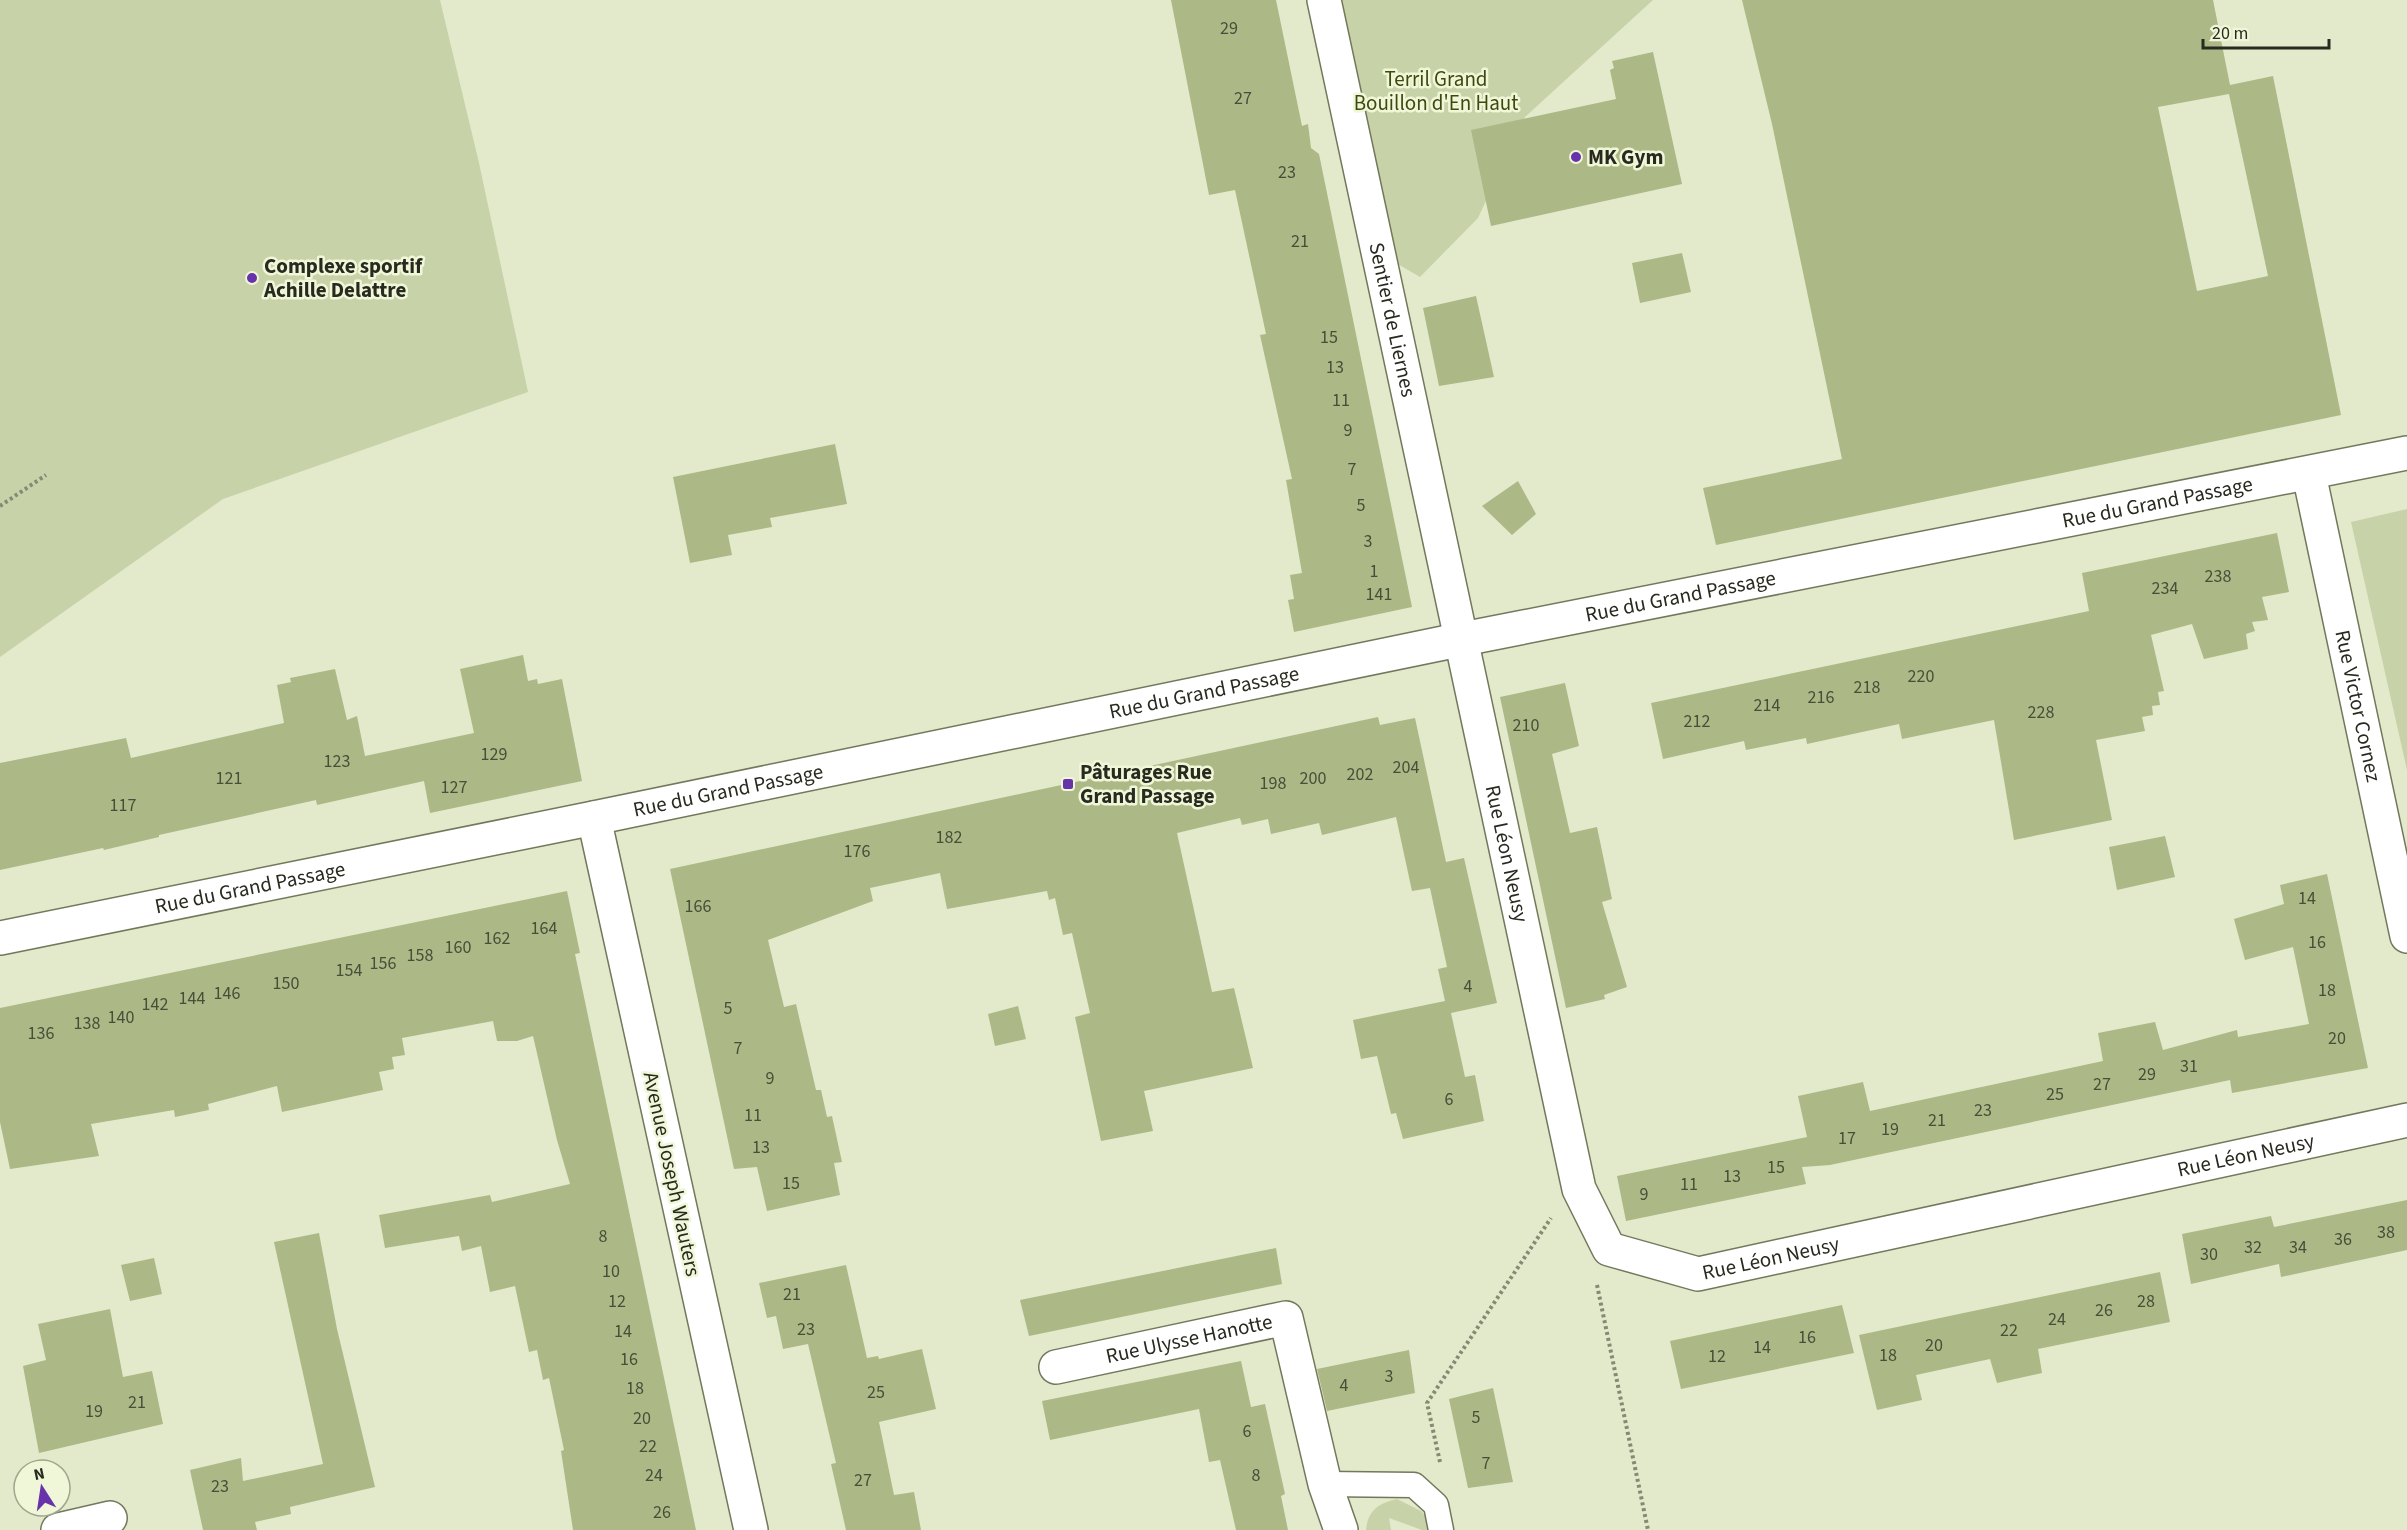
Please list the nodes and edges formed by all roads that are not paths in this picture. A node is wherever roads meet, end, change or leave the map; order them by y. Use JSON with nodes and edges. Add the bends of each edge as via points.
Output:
{"nodes":[{"id":1,"x":1324,"y":0,"type":"edge"},
{"id":2,"x":2407,"y":453,"type":"edge"},
{"id":3,"x":2309,"y":474,"type":"junction"},
{"id":4,"x":1463,"y":639,"type":"junction"},
{"id":5,"x":594,"y":818,"type":"junction"},
{"id":6,"x":2407,"y":936,"type":"edge"},
{"id":7,"x":0,"y":938,"type":"edge"},
{"id":8,"x":2407,"y":1120,"type":"edge"},
{"id":9,"x":1056,"y":1367,"type":"dead end"},
{"id":10,"x":1325,"y":1484,"type":"junction"},
{"id":11,"x":110,"y":1518,"type":"dead end"},
{"id":12,"x":58,"y":1530,"type":"edge"},
{"id":13,"x":751,"y":1530,"type":"edge"},
{"id":14,"x":1341,"y":1530,"type":"edge"},
{"id":15,"x":1441,"y":1530,"type":"edge"}],
"edges":[{"from":1,"to":4,"type":"street","name":"Sentier de Liernes"},
{"from":2,"to":3,"type":"street","name":"Rue du Grand Passage"},
{"from":3,"to":4,"type":"street","name":"Rue du Grand Passage"},
{"from":3,"to":6,"type":"street","name":"Rue Victor Cornez"},
{"from":4,"to":5,"type":"street","name":"Rue du Grand Passage"},
{"from":4,"to":8,"type":"street","name":"Rue Léon Neusy","via":[[1579,1189],[1610,1249],[1698,1274]]},
{"from":5,"to":7,"type":"street","name":"Rue du Grand Passage"},
{"from":5,"to":13,"type":"street","name":"Avenue Joseph Wauters"},
{"from":9,"to":10,"type":"street","name":"Rue Ulysse Hanotte","via":[[1286,1318]]},
{"from":10,"to":14,"type":"street","name":"Rue Ulysse Hanotte"},
{"from":10,"to":15,"type":"lane","via":[[1414,1485],[1436,1505]]},
{"from":11,"to":12,"type":"street"}]}
